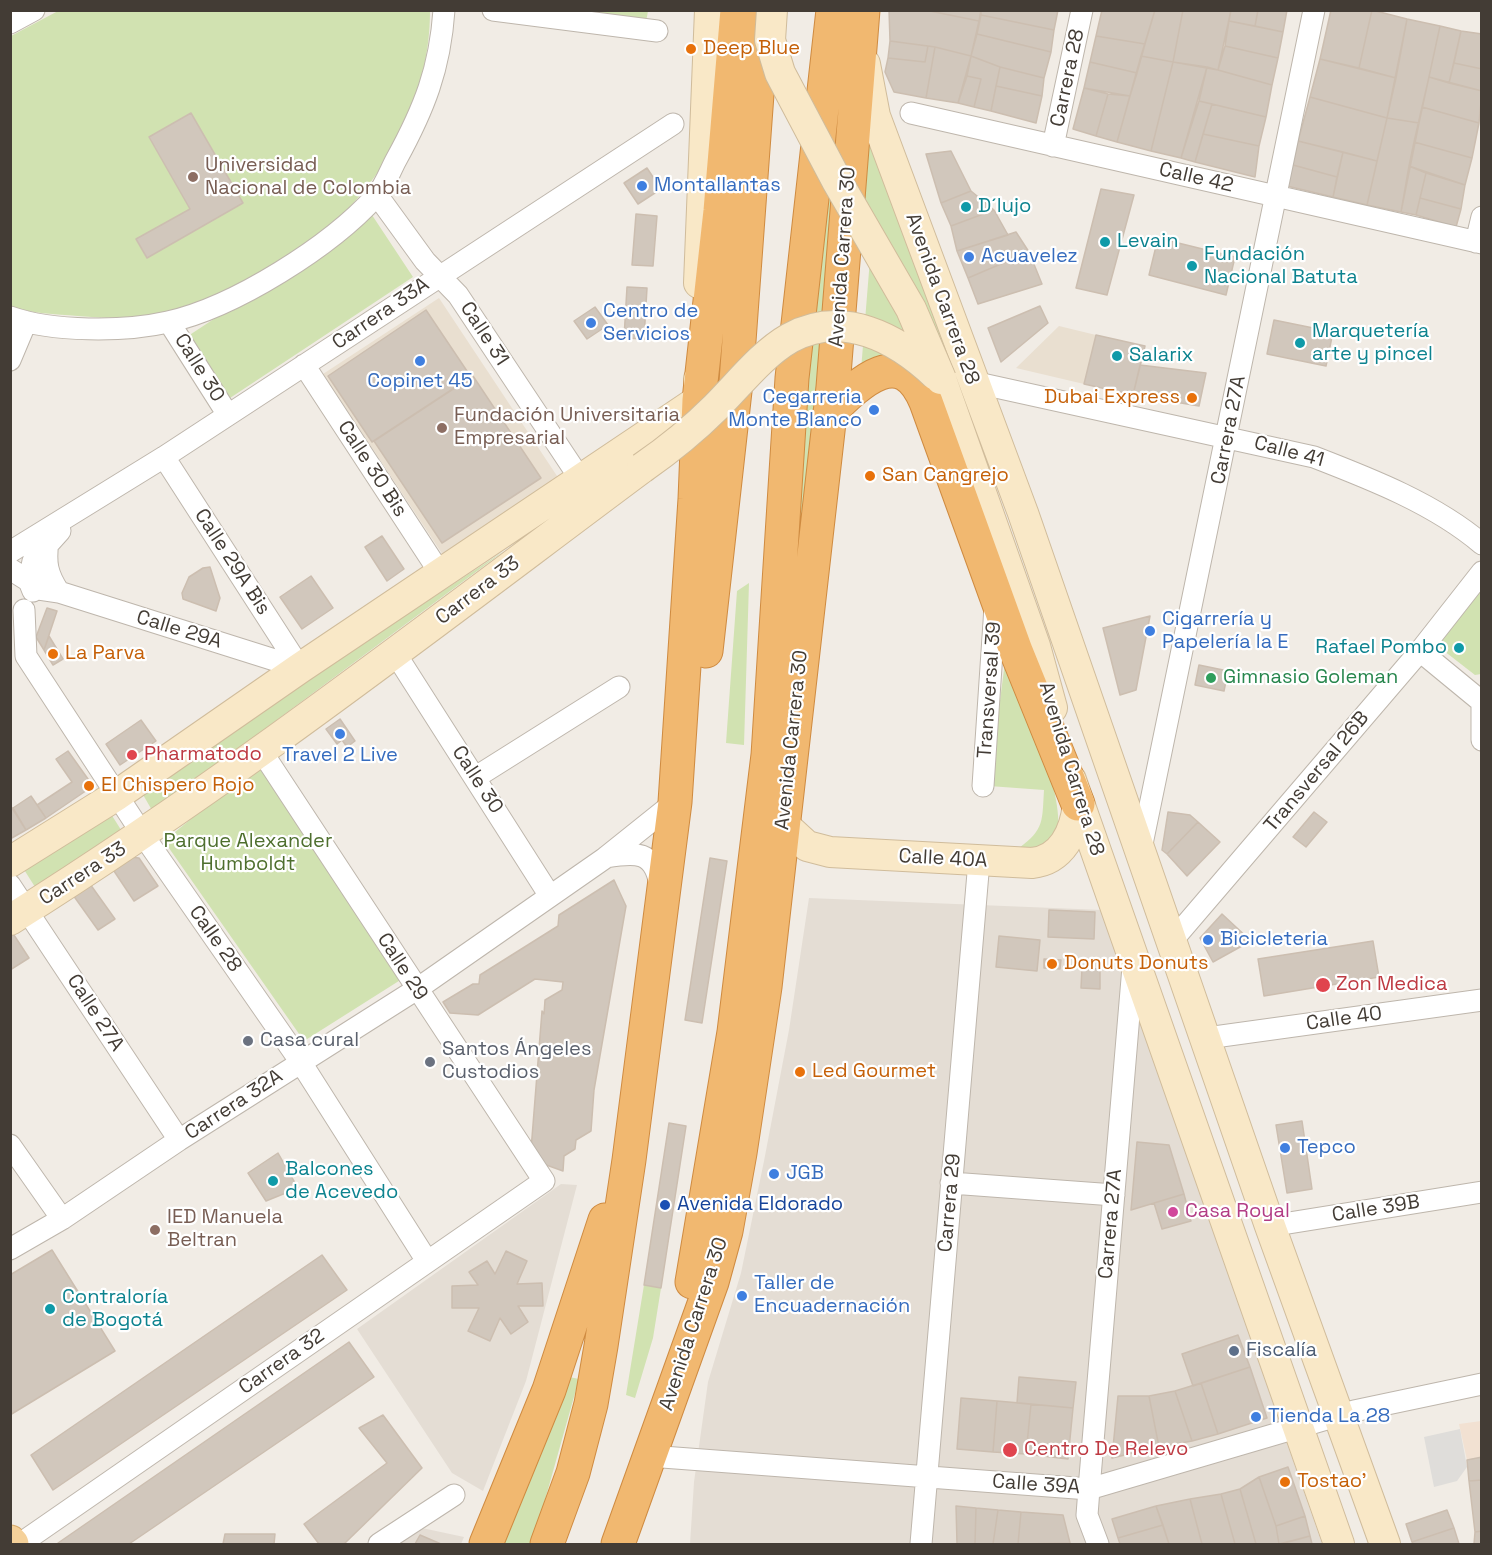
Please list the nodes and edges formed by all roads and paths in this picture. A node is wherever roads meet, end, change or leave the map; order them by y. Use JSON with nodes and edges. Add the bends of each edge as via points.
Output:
{"nodes":[{"id":1,"x":34,"y":10,"type":"edge"},
{"id":2,"x":444,"y":10,"type":"edge"},
{"id":3,"x":493,"y":10,"type":"edge"},
{"id":4,"x":710,"y":10,"type":"edge"},
{"id":5,"x":737,"y":10,"type":"edge"},
{"id":6,"x":763,"y":10,"type":"edge"},
{"id":7,"x":772,"y":10,"type":"edge"},
{"id":8,"x":833,"y":10,"type":"edge"},
{"id":9,"x":1082,"y":10,"type":"edge"},
{"id":10,"x":1314,"y":10,"type":"edge"},
{"id":11,"x":862,"y":22,"type":"edge"},
{"id":12,"x":10,"y":24,"type":"edge"},
{"id":13,"x":657,"y":31,"type":"dead end"},
{"id":14,"x":911,"y":113,"type":"dead end"},
{"id":15,"x":673,"y":124,"type":"dead end"},
{"id":16,"x":1053,"y":146,"type":"junction"},
{"id":17,"x":377,"y":195,"type":"junction"},
{"id":18,"x":1275,"y":196,"type":"junction"},
{"id":19,"x":1482,"y":217,"type":"edge"},
{"id":20,"x":1479,"y":243,"type":"edge"},
{"id":21,"x":440,"y":275,"type":"junction"},
{"id":22,"x":18,"y":320,"type":"edge"},
{"id":23,"x":169,"y":322,"type":"junction"},
{"id":24,"x":10,"y":360,"type":"edge"},
{"id":25,"x":304,"y":365,"type":"junction"},
{"id":26,"x":941,"y":379,"type":"junction"},
{"id":27,"x":973,"y":382,"type":"junction"},
{"id":28,"x":699,"y":400,"type":"junction"},
{"id":29,"x":830,"y":412,"type":"junction"},
{"id":30,"x":228,"y":415,"type":"junction"},
{"id":31,"x":1228,"y":436,"type":"junction"},
{"id":32,"x":164,"y":457,"type":"junction"},
{"id":33,"x":581,"y":480,"type":"junction"},
{"id":34,"x":89,"y":504,"type":"junction"},
{"id":35,"x":48,"y":542,"type":"junction"},
{"id":36,"x":1482,"y":544,"type":"edge"},
{"id":37,"x":10,"y":552,"type":"edge"},
{"id":38,"x":10,"y":569,"type":"edge"},
{"id":39,"x":1482,"y":572,"type":"edge"},
{"id":40,"x":440,"y":573,"type":"junction"},
{"id":41,"x":31,"y":584,"type":"junction"},
{"id":42,"x":809,"y":586,"type":"junction"},
{"id":43,"x":59,"y":592,"type":"junction"},
{"id":44,"x":996,"y":595,"type":"junction"},
{"id":45,"x":17,"y":612,"type":"edge"},
{"id":46,"x":1420,"y":651,"type":"junction"},
{"id":47,"x":402,"y":664,"type":"dead end"},
{"id":48,"x":300,"y":668,"type":"junction"},
{"id":49,"x":619,"y":687,"type":"dead end"},
{"id":50,"x":1482,"y":703,"type":"edge"},
{"id":51,"x":1482,"y":740,"type":"edge"},
{"id":52,"x":262,"y":752,"type":"junction"},
{"id":53,"x":768,"y":754,"type":"junction"},
{"id":54,"x":476,"y":777,"type":"junction"},
{"id":55,"x":983,"y":786,"type":"dead end"},
{"id":56,"x":117,"y":795,"type":"junction"},
{"id":57,"x":675,"y":802,"type":"junction"},
{"id":58,"x":1078,"y":804,"type":"junction"},
{"id":59,"x":783,"y":824,"type":"junction"},
{"id":60,"x":143,"y":835,"type":"junction"},
{"id":61,"x":1141,"y":849,"type":"junction"},
{"id":62,"x":605,"y":858,"type":"junction"},
{"id":63,"x":979,"y":861,"type":"junction"},
{"id":64,"x":10,"y":862,"type":"edge"},
{"id":65,"x":550,"y":896,"type":"junction"},
{"id":66,"x":662,"y":901,"type":"junction"},
{"id":67,"x":16,"y":905,"type":"edge"},
{"id":68,"x":1172,"y":942,"type":"junction"},
{"id":69,"x":1133,"y":960,"type":"junction"},
{"id":70,"x":417,"y":989,"type":"junction"},
{"id":71,"x":1482,"y":1000,"type":"edge"},
{"id":72,"x":1207,"y":1038,"type":"junction"},
{"id":73,"x":300,"y":1061,"type":"junction"},
{"id":74,"x":179,"y":1140,"type":"junction"},
{"id":75,"x":10,"y":1145,"type":"edge"},
{"id":76,"x":629,"y":1160,"type":"junction"},
{"id":77,"x":544,"y":1181,"type":"joint"},
{"id":78,"x":951,"y":1183,"type":"junction"},
{"id":79,"x":1482,"y":1192,"type":"edge"},
{"id":80,"x":1114,"y":1195,"type":"junction"},
{"id":81,"x":62,"y":1219,"type":"junction"},
{"id":82,"x":1270,"y":1226,"type":"junction"},
{"id":83,"x":10,"y":1250,"type":"edge"},
{"id":84,"x":427,"y":1261,"type":"junction"},
{"id":85,"x":1482,"y":1384,"type":"edge"},
{"id":86,"x":1340,"y":1415,"type":"junction"},
{"id":87,"x":1300,"y":1427,"type":"junction"},
{"id":88,"x":649,"y":1456,"type":"junction"},
{"id":89,"x":927,"y":1478,"type":"junction"},
{"id":90,"x":1089,"y":1489,"type":"junction"},
{"id":91,"x":454,"y":1495,"type":"dead end"},
{"id":92,"x":20,"y":1545,"type":"edge"},
{"id":93,"x":379,"y":1545,"type":"edge"},
{"id":94,"x":486,"y":1545,"type":"edge"},
{"id":95,"x":547,"y":1545,"type":"edge"},
{"id":96,"x":618,"y":1545,"type":"edge"},
{"id":97,"x":921,"y":1545,"type":"edge"},
{"id":98,"x":1098,"y":1545,"type":"edge"},
{"id":99,"x":1339,"y":1545,"type":"edge"},
{"id":100,"x":1385,"y":1545,"type":"edge"}],
"edges":[{"from":1,"to":12,"type":"street"},
{"from":2,"to":17,"type":"street","via":[[439,62],[423,108]]},
{"from":3,"to":13,"type":"street"},
{"from":4,"to":28,"type":"main road","via":[[700,212]]},
{"from":5,"to":28,"type":"highway"},
{"from":6,"to":57,"type":"highway","via":[[722,515],[699,713]]},
{"from":7,"to":26,"type":"main road","name":"Avenida Carrera 28","bridge":true,"via":[[770,40],[780,73],[911,309]]},
{"from":8,"to":53,"type":"highway","name":"Avenida Carrera 30","via":[[792,378]]},
{"from":9,"to":16,"type":"street","name":"Carrera 28"},
{"from":10,"to":18,"type":"street","name":"Carrera 27A"},
{"from":11,"to":27,"type":"main road","name":"Avenida Carrera 28","via":[[875,116]]},
{"from":11,"to":29,"type":"highway","name":"Avenida Carrera 30"},
{"from":14,"to":16,"type":"street","name":"Calle 42"},
{"from":15,"to":21,"type":"street","name":"Carrera 33A"},
{"from":16,"to":18,"type":"street","name":"Calle 42"},
{"from":17,"to":21,"type":"street","name":"Calle 31","via":[[425,261]]},
{"from":17,"to":23,"type":"street","via":[[336,232],[278,273],[222,302]]},
{"from":18,"to":20,"type":"street","name":"Calle 42"},
{"from":18,"to":31,"type":"street","name":"Carrera 27A"},
{"from":19,"to":20,"type":"street"},
{"from":21,"to":25,"type":"street","name":"Carrera 33A"},
{"from":21,"to":33,"type":"street","name":"Calle 31","via":[[458,295]]},
{"from":22,"to":23,"type":"street","via":[[96,328]]},
{"from":22,"to":24,"type":"street"},
{"from":23,"to":30,"type":"street","name":"Calle 30"},
{"from":25,"to":30,"type":"street","name":"Carrera 33A"},
{"from":25,"to":40,"type":"street","name":"Calle 30 Bis"},
{"from":26,"to":52,"type":"main road","name":"Carrera 33","bridge":true,"via":[[901,345],[852,327],[816,328],[790,338],[689,433]]},
{"from":26,"to":58,"type":"main road","name":"Avenida Carrera 28","via":[[1035,646]]},
{"from":27,"to":31,"type":"street","name":"Calle 41"},
{"from":27,"to":61,"type":"main road","name":"Avenida Carrera 28"},
{"from":28,"to":33,"type":"main road","name":"Carrera 33"},
{"from":28,"to":57,"type":"highway"},
{"from":29,"to":42,"type":"highway","name":"Avenida Carrera 30"},
{"from":29,"to":44,"type":"highway","via":[[873,374],[898,371],[915,381]]},
{"from":30,"to":32,"type":"street","name":"Carrera 33A"},
{"from":31,"to":36,"type":"street","name":"Calle 41","via":[[1314,457],[1358,474],[1413,500]]},
{"from":31,"to":61,"type":"street","name":"Carrera 27A"},
{"from":32,"to":34,"type":"street","name":"Carrera 33A"},
{"from":32,"to":48,"type":"street","name":"Calle 29A Bis"},
{"from":33,"to":40,"type":"main road","name":"Carrera 33"},
{"from":34,"to":35,"type":"street","name":"Carrera 33A"},
{"from":34,"to":37,"type":"street","name":"Carrera 33A"},
{"from":35,"to":41,"type":"street","name":"Carrera 33A","via":[[33,561]]},
{"from":35,"to":43,"type":"street","via":[[48,575]]},
{"from":38,"to":41,"type":"street"},
{"from":39,"to":46,"type":"street","name":"Transversal 26B"},
{"from":40,"to":48,"type":"main road","name":"Carrera 33"},
{"from":41,"to":43,"type":"street","name":"Calle 29A"},
{"from":41,"to":45,"type":"street","name":"Carrera 33A","via":[[32,600]]},
{"from":42,"to":53,"type":"highway"},
{"from":42,"to":59,"type":"highway","name":"Avenida Carrera 30"},
{"from":43,"to":48,"type":"street","name":"Calle 29A"},
{"from":44,"to":55,"type":"street","name":"Transversal 39"},
{"from":44,"to":58,"type":"highway"},
{"from":45,"to":56,"type":"street","name":"Calle 28","via":[[26,656]]},
{"from":46,"to":50,"type":"street"},
{"from":46,"to":68,"type":"street","name":"Transversal 26B"},
{"from":47,"to":54,"type":"street","name":"Calle 30"},
{"from":48,"to":56,"type":"main road","name":"Carrera 33"},
{"from":49,"to":54,"type":"street"},
{"from":50,"to":51,"type":"street"},
{"from":52,"to":60,"type":"main road","name":"Carrera 33"},
{"from":52,"to":70,"type":"street","name":"Calle 29"},
{"from":53,"to":88,"type":"highway","name":"Avenida Carrera 30","via":[[734,1032],[708,1190],[691,1285]]},
{"from":54,"to":65,"type":"street","name":"Calle 30"},
{"from":56,"to":60,"type":"street","name":"Calle 28"},
{"from":56,"to":64,"type":"main road","name":"Carrera 33"},
{"from":57,"to":62,"type":"street","name":"Carrera 32A"},
{"from":57,"to":66,"type":"highway"},
{"from":58,"to":63,"type":"main road","name":"Calle 40A","via":[[1072,831],[1048,860]]},
{"from":58,"to":69,"type":"main road","name":"Avenida Carrera 28"},
{"from":59,"to":63,"type":"main road","name":"Calle 40A","via":[[816,850]]},
{"from":59,"to":88,"type":"highway","name":"Avenida Carrera 30","via":[[763,998],[726,1231],[701,1318]]},
{"from":60,"to":67,"type":"main road","name":"Carrera 33"},
{"from":60,"to":73,"type":"street","name":"Calle 28"},
{"from":61,"to":68,"type":"main road","name":"Avenida Carrera 28"},
{"from":62,"to":65,"type":"street","name":"Carrera 32A"},
{"from":62,"to":66,"type":"street","name":"Carrera 32A","via":[[628,854],[650,860],[658,875]]},
{"from":63,"to":78,"type":"street","name":"Carrera 29"},
{"from":65,"to":70,"type":"street","name":"Carrera 32A"},
{"from":66,"to":76,"type":"highway"},
{"from":67,"to":74,"type":"street","name":"Calle 27A"},
{"from":68,"to":72,"type":"main road","name":"Avenida Carrera 28"},
{"from":69,"to":80,"type":"street","name":"Carrera 27A"},
{"from":69,"to":87,"type":"main road","name":"Avenida Carrera 28"},
{"from":70,"to":73,"type":"street","name":"Carrera 32A"},
{"from":70,"to":77,"type":"street","name":"Calle 29"},
{"from":71,"to":72,"type":"street","name":"Calle 40"},
{"from":72,"to":82,"type":"main road","name":"Avenida Carrera 28"},
{"from":73,"to":74,"type":"street","name":"Carrera 32A"},
{"from":73,"to":84,"type":"street","name":"Calle 28"},
{"from":74,"to":81,"type":"street","name":"Carrera 32A"},
{"from":75,"to":81,"type":"street"},
{"from":76,"to":94,"type":"highway","via":[[596,1243],[549,1390]]},
{"from":76,"to":95,"type":"highway","via":[[591,1404],[573,1473]]},
{"from":77,"to":84,"type":"street","name":"Carrera 32"},
{"from":78,"to":80,"type":"street"},
{"from":78,"to":89,"type":"street","name":"Carrera 29"},
{"from":79,"to":82,"type":"street","name":"Calle 39B"},
{"from":80,"to":90,"type":"street","name":"Carrera 27A"},
{"from":81,"to":83,"type":"street","name":"Carrera 32A"},
{"from":82,"to":86,"type":"main road","name":"Avenida Carrera 28"},
{"from":84,"to":92,"type":"street","name":"Carrera 32"},
{"from":85,"to":86,"type":"street","name":"Calle 39A"},
{"from":86,"to":87,"type":"street","name":"Calle 39A"},
{"from":86,"to":100,"type":"main road","name":"Avenida Carrera 28"},
{"from":87,"to":90,"type":"street","name":"Calle 39A"},
{"from":87,"to":99,"type":"main road","name":"Avenida Carrera 28"},
{"from":88,"to":89,"type":"street","name":"Calle 39A"},
{"from":88,"to":96,"type":"highway","name":"Avenida Carrera 30"},
{"from":89,"to":90,"type":"street","name":"Calle 39A"},
{"from":89,"to":97,"type":"street","name":"Carrera 29"},
{"from":90,"to":98,"type":"street","name":"Carrera 27A","via":[[1087,1515]]},
{"from":91,"to":93,"type":"street"}]}
